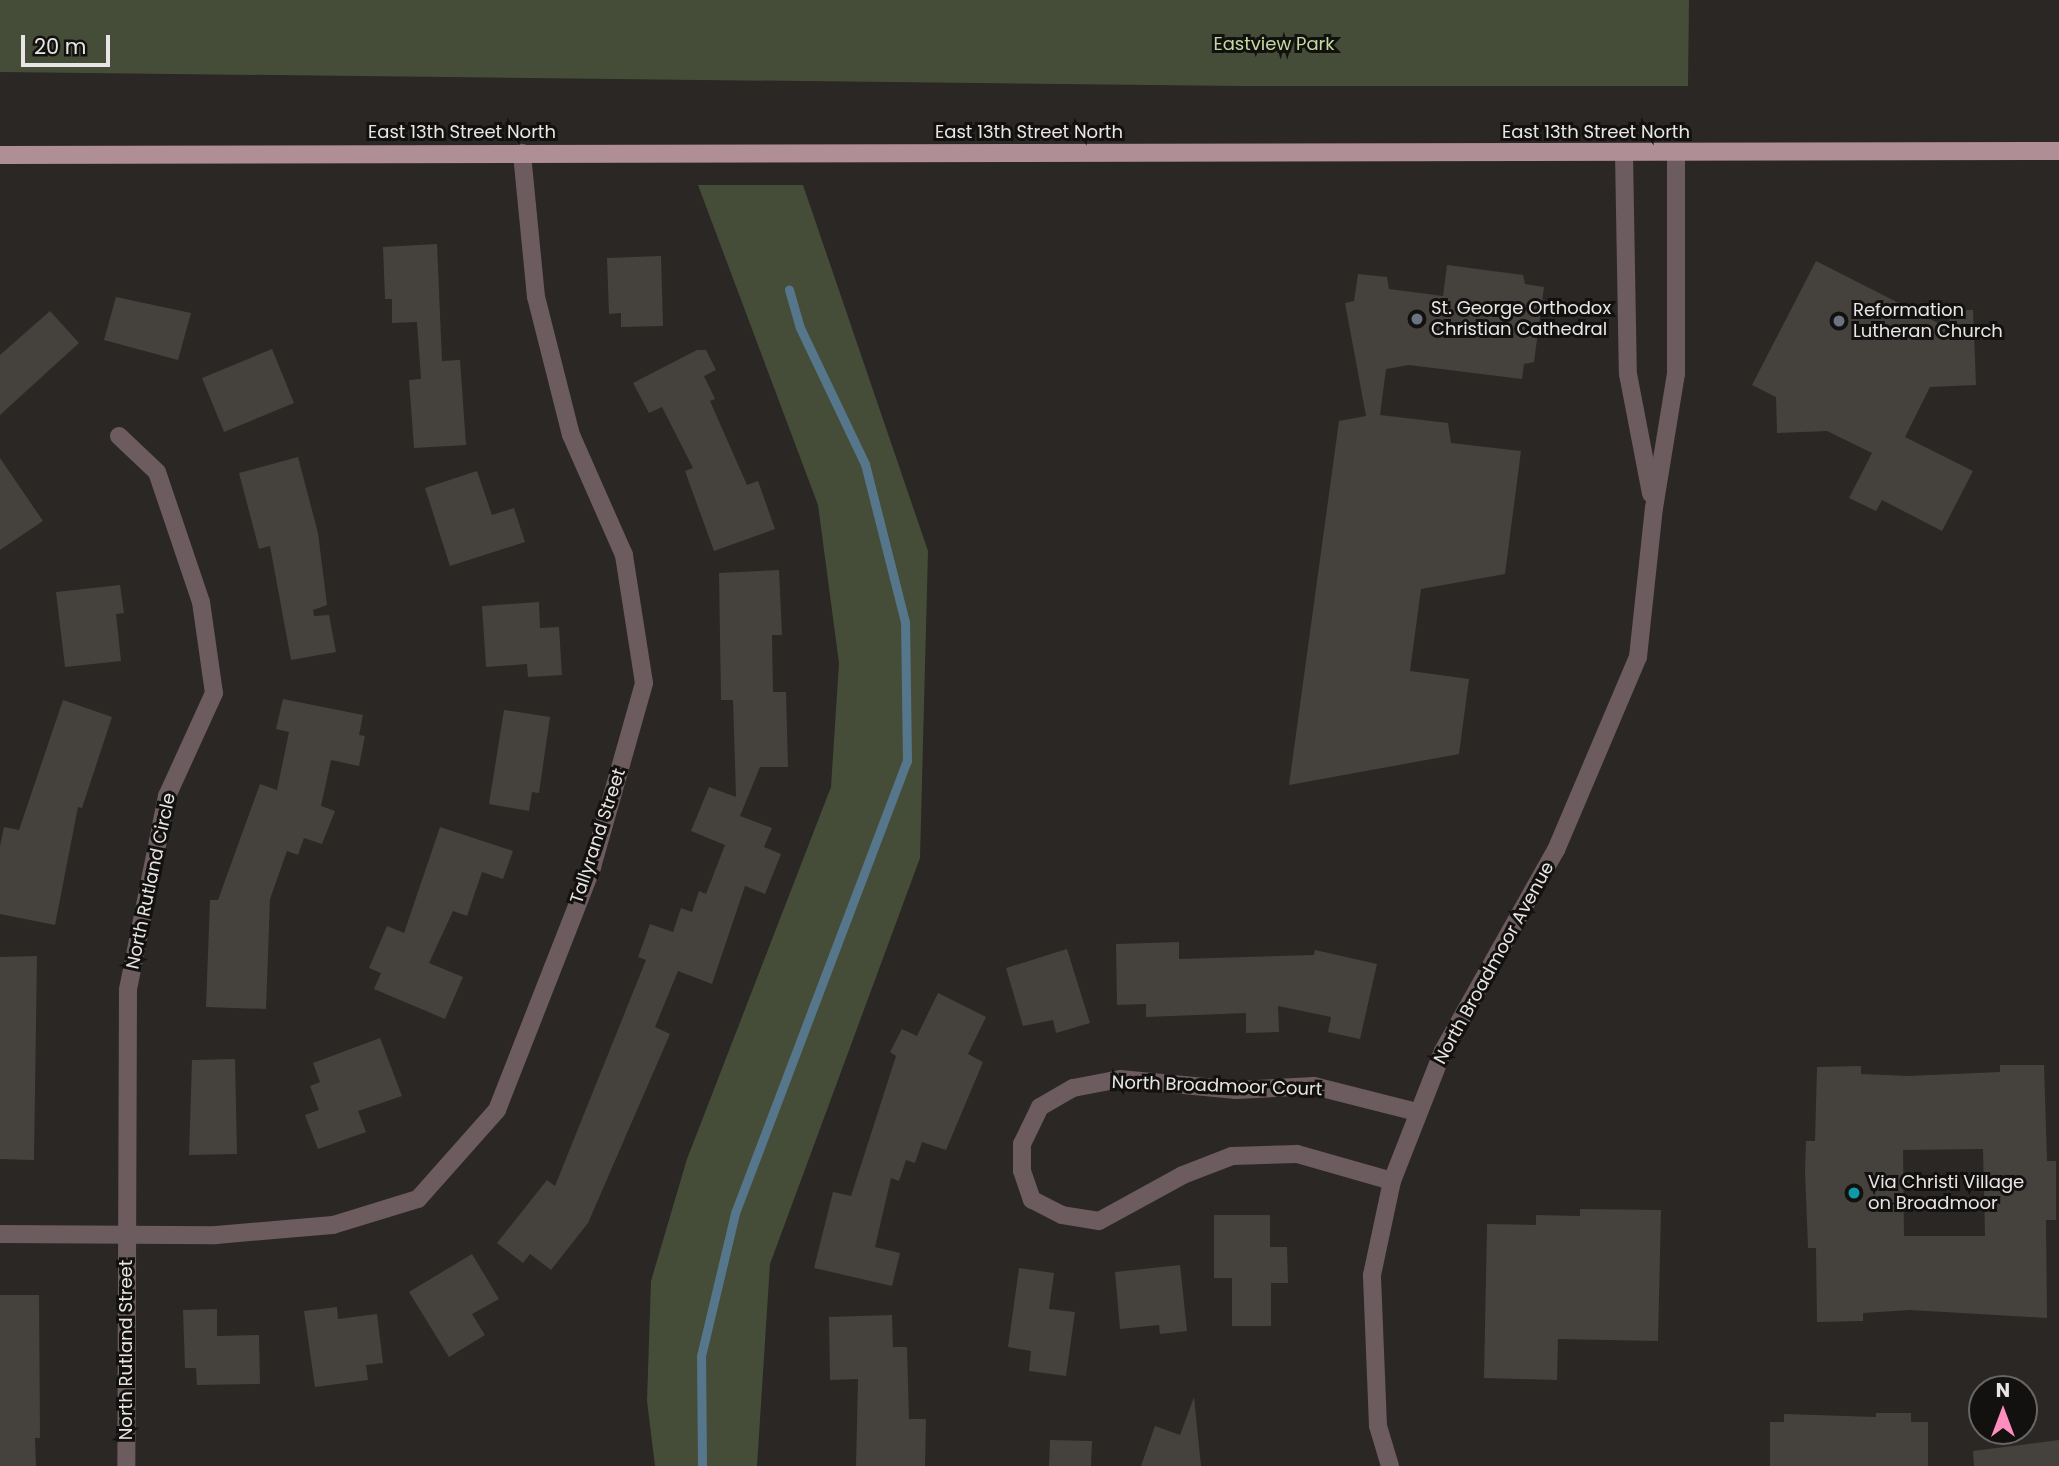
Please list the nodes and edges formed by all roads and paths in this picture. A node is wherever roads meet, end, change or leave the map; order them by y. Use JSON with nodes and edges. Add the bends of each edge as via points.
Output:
{"nodes":[{"id":1,"x":2059,"y":151,"type":"edge"},
{"id":2,"x":522,"y":153,"type":"junction"},
{"id":3,"x":1624,"y":153,"type":"junction"},
{"id":4,"x":1676,"y":153,"type":"junction"},
{"id":5,"x":0,"y":155,"type":"edge"},
{"id":6,"x":119,"y":436,"type":"dead end"},
{"id":7,"x":1654,"y":508,"type":"junction"},
{"id":8,"x":1418,"y":1112,"type":"junction"},
{"id":9,"x":1392,"y":1181,"type":"junction"},
{"id":10,"x":0,"y":1234,"type":"edge"},
{"id":11,"x":126,"y":1234,"type":"junction"},
{"id":12,"x":126,"y":1466,"type":"edge"},
{"id":13,"x":1390,"y":1466,"type":"edge"}],
"edges":[{"from":1,"to":4,"type":"main road","name":"East 13th Street North"},
{"from":2,"to":3,"type":"main road","name":"East 13th Street North"},
{"from":2,"to":5,"type":"main road","name":"East 13th Street North"},
{"from":2,"to":11,"type":"street","name":"Tallyrand Street","via":[[536,297],[571,435],[624,555],[644,683],[592,867],[497,1110],[418,1199],[333,1225],[216,1235]]},
{"from":3,"to":4,"type":"main road","name":"East 13th Street North"},
{"from":3,"to":7,"type":"street","name":"North Broadmoor Avenue","via":[[1628,374]]},
{"from":4,"to":7,"type":"street","name":"North Broadmoor Avenue","via":[[1676,374]]},
{"from":6,"to":11,"type":"street","name":"North Rutland Circle","via":[[157,472],[201,602],[214,693],[167,796],[128,990]]},
{"from":7,"to":8,"type":"street","name":"North Broadmoor Avenue","via":[[1638,657],[1556,850],[1443,1051]]},
{"from":8,"to":9,"type":"street","name":"North Broadmoor Avenue"},
{"from":8,"to":9,"type":"street","name":"North Broadmoor Court","via":[[1314,1086],[1236,1090],[1120,1079],[1073,1088],[1040,1107],[1022,1144],[1022,1171],[1032,1200],[1062,1215],[1099,1221],[1183,1175],[1232,1156],[1297,1154]]},
{"from":9,"to":13,"type":"street","name":"North Broadmoor Avenue","via":[[1372,1275],[1378,1426]]},
{"from":10,"to":11,"type":"street","name":"Tallyrand Street"},
{"from":11,"to":12,"type":"street","name":"North Rutland Street"}]}
